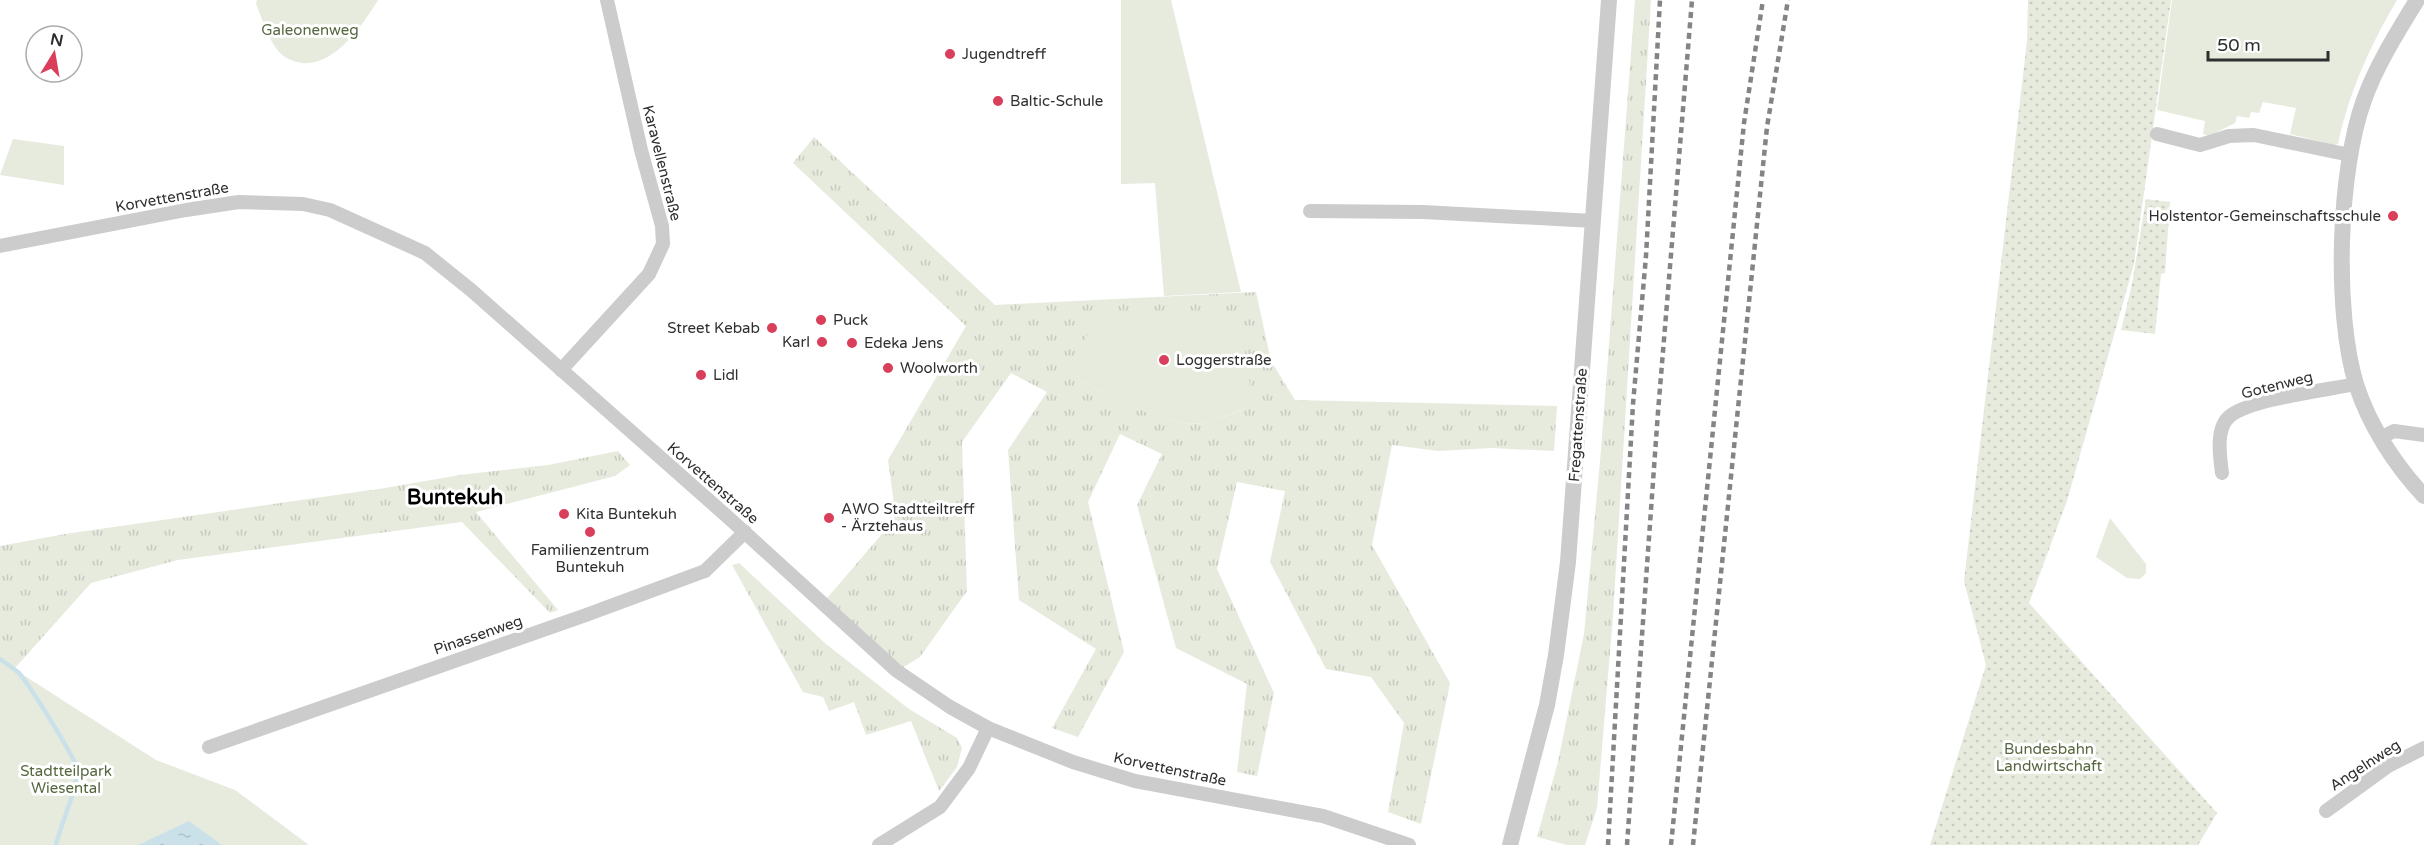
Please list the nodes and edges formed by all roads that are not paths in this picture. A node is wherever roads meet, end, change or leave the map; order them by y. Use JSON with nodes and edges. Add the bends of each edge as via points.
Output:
{"nodes":[{"id":1,"x":608,"y":0,"type":"edge"},
{"id":2,"x":1609,"y":0,"type":"edge"},
{"id":3,"x":2417,"y":0,"type":"edge"},
{"id":4,"x":2157,"y":134,"type":"dead end"},
{"id":5,"x":2350,"y":155,"type":"junction"},
{"id":6,"x":1310,"y":211,"type":"dead end"},
{"id":7,"x":1593,"y":221,"type":"junction"},
{"id":8,"x":0,"y":246,"type":"edge"},
{"id":9,"x":561,"y":370,"type":"junction"},
{"id":10,"x":2356,"y":384,"type":"junction"},
{"id":11,"x":2424,"y":435,"type":"edge"},
{"id":12,"x":2380,"y":438,"type":"junction"},
{"id":13,"x":2222,"y":473,"type":"dead end"},
{"id":14,"x":2424,"y":496,"type":"edge"},
{"id":15,"x":745,"y":532,"type":"junction"},
{"id":16,"x":988,"y":728,"type":"junction"},
{"id":17,"x":209,"y":747,"type":"dead end"},
{"id":18,"x":2424,"y":747,"type":"edge"},
{"id":19,"x":2326,"y":811,"type":"dead end"},
{"id":20,"x":879,"y":845,"type":"edge"},
{"id":21,"x":1409,"y":845,"type":"edge"},
{"id":22,"x":1510,"y":845,"type":"edge"}],
"edges":[{"from":1,"to":9,"type":"street","name":"Karavellenstraße","via":[[663,244],[649,274]]},
{"from":2,"to":7,"type":"street","name":"Fregattenstraße"},
{"from":3,"to":5,"type":"street","via":[[2382,56],[2363,102]]},
{"from":4,"to":5,"type":"street","via":[[2199,145],[2229,136],[2254,135]]},
{"from":5,"to":10,"type":"street","via":[[2342,249],[2344,317]]},
{"from":6,"to":7,"type":"street"},
{"from":7,"to":22,"type":"street","name":"Fregattenstraße","via":[[1569,562],[1547,705]]},
{"from":8,"to":9,"type":"street","name":"Korvettenstraße","via":[[232,202],[303,204],[330,210],[425,253]]},
{"from":9,"to":15,"type":"street","name":"Korvettenstraße"},
{"from":10,"to":12,"type":"street"},
{"from":10,"to":13,"type":"street","name":"Gotenweg","via":[[2252,406],[2229,416],[2219,448]]},
{"from":11,"to":12,"type":"street","via":[[2394,431]]},
{"from":12,"to":14,"type":"street"},
{"from":15,"to":16,"type":"street","name":"Korvettenstraße","via":[[897,671],[950,708]]},
{"from":15,"to":17,"type":"street","name":"Pinassenweg","via":[[705,571]]},
{"from":16,"to":20,"type":"street","via":[[969,768],[940,807]]},
{"from":16,"to":21,"type":"street","name":"Korvettenstraße","via":[[1073,762],[1135,781],[1323,816]]},
{"from":18,"to":19,"type":"street","name":"Angelnweg","via":[[2388,766]]}]}
